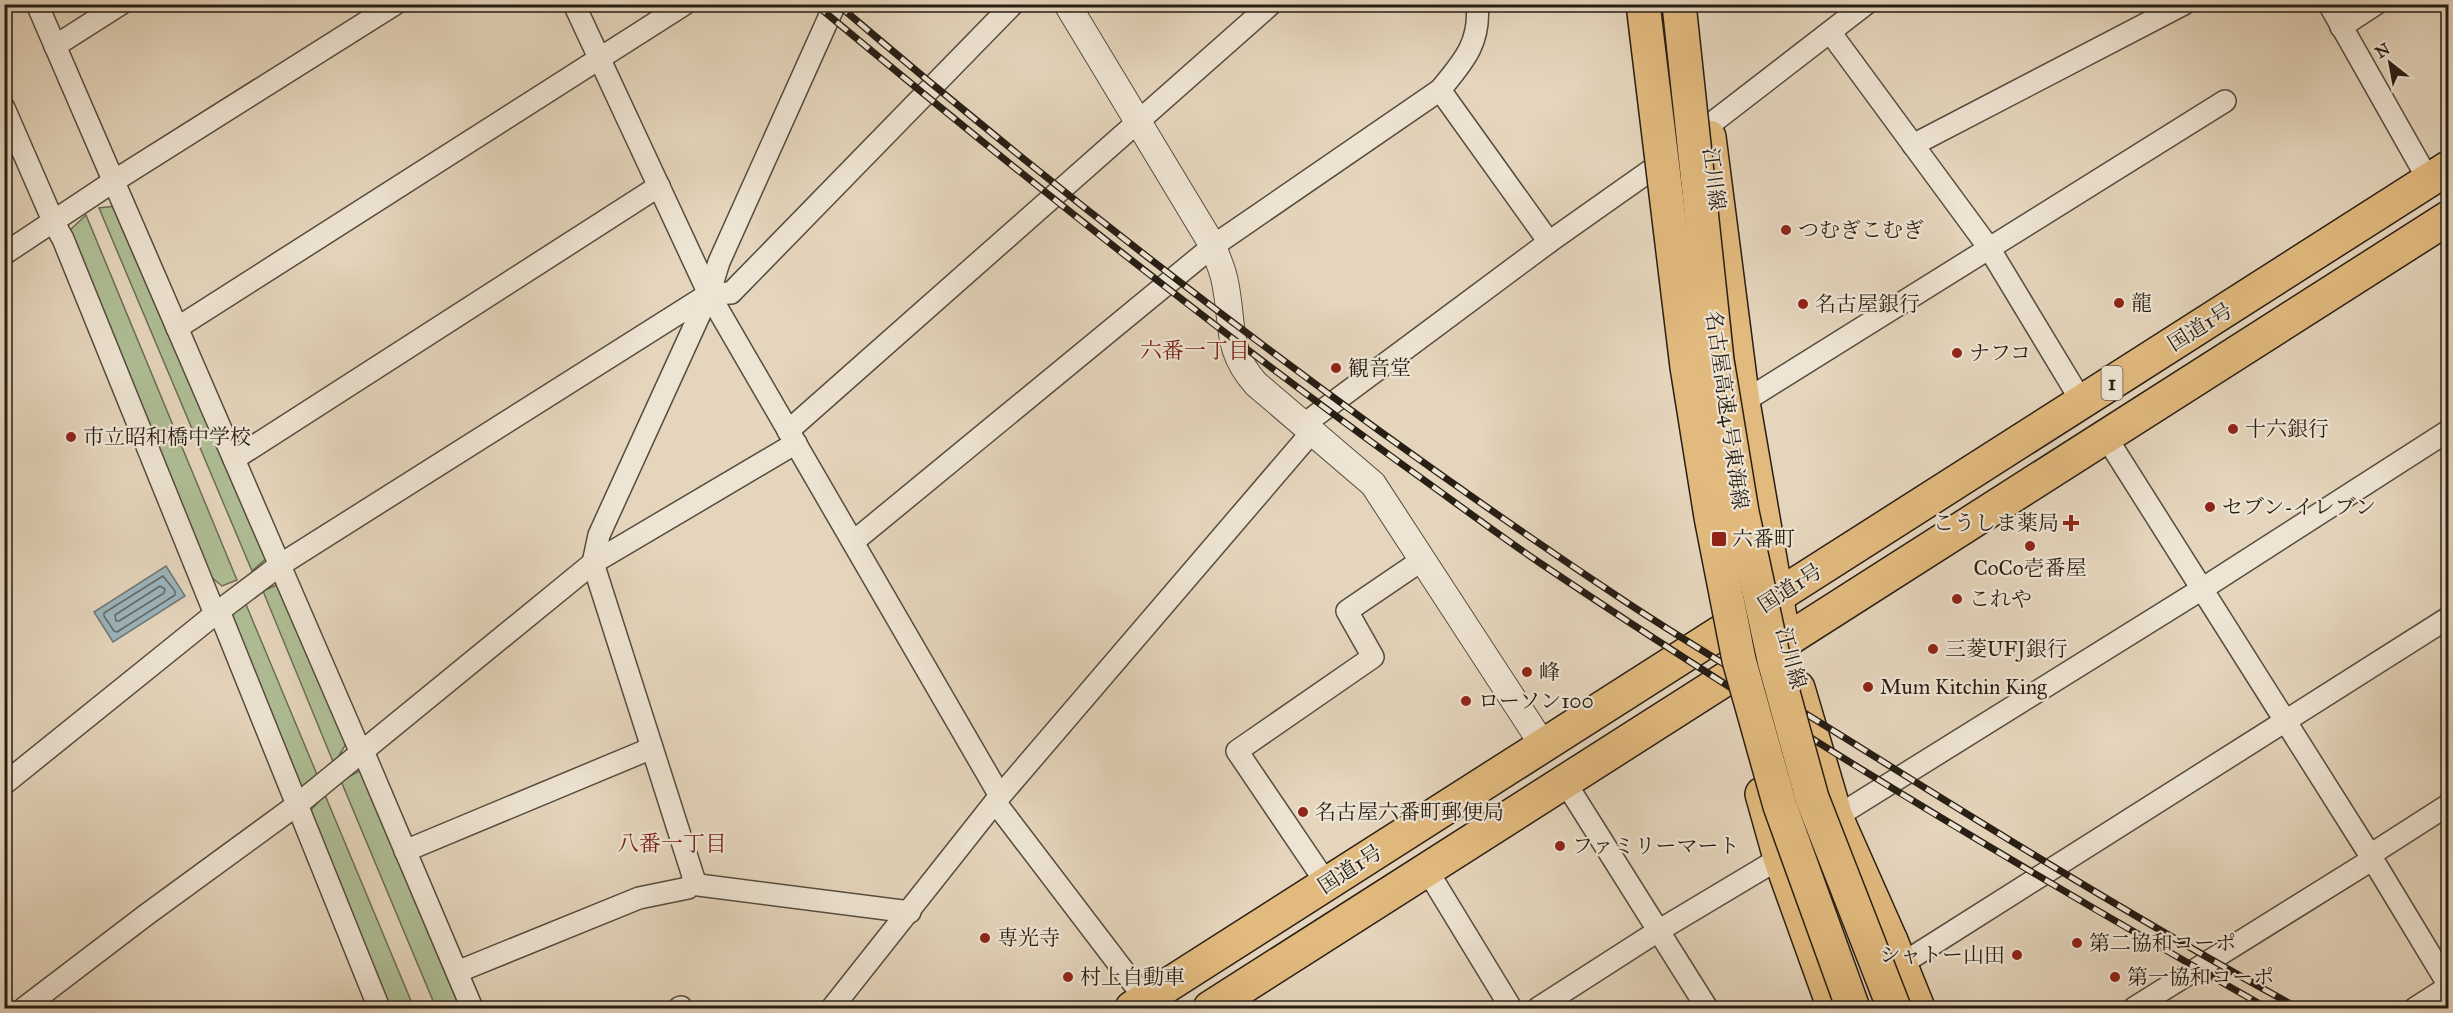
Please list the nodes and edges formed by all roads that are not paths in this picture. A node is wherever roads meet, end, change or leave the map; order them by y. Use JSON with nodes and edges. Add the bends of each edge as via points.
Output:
{"nodes":[{"id":1,"x":37,"y":4,"type":"edge"},
{"id":2,"x":121,"y":4,"type":"edge"},
{"id":3,"x":395,"y":4,"type":"edge"},
{"id":4,"x":574,"y":4,"type":"edge"},
{"id":5,"x":684,"y":4,"type":"edge"},
{"id":6,"x":835,"y":4,"type":"edge"},
{"id":7,"x":1013,"y":4,"type":"edge"},
{"id":8,"x":1067,"y":4,"type":"edge"},
{"id":9,"x":1271,"y":4,"type":"edge"},
{"id":10,"x":1477,"y":4,"type":"edge"},
{"id":11,"x":1630,"y":4,"type":"edge"},
{"id":12,"x":1643,"y":4,"type":"edge"},
{"id":13,"x":1677,"y":4,"type":"edge"},
{"id":14,"x":1695,"y":4,"type":"edge"},
{"id":15,"x":1866,"y":4,"type":"edge"},
{"id":16,"x":2184,"y":4,"type":"edge"},
{"id":17,"x":2329,"y":4,"type":"edge"},
{"id":18,"x":2376,"y":4,"type":"edge"},
{"id":19,"x":1837,"y":20,"type":"edge"},
{"id":20,"x":2342,"y":27,"type":"junction"},
{"id":21,"x":55,"y":46,"type":"junction"},
{"id":22,"x":599,"y":58,"type":"junction"},
{"id":23,"x":1440,"y":90,"type":"junction"},
{"id":24,"x":2225,"y":101,"type":"dead end"},
{"id":25,"x":4,"y":108,"type":"edge"},
{"id":26,"x":1138,"y":123,"type":"junction"},
{"id":27,"x":1707,"y":126,"type":"junction"},
{"id":28,"x":1913,"y":145,"type":"junction"},
{"id":29,"x":1651,"y":170,"type":"junction"},
{"id":30,"x":2439,"y":175,"type":"edge"},
{"id":31,"x":114,"y":181,"type":"junction"},
{"id":32,"x":659,"y":186,"type":"junction"},
{"id":33,"x":2448,"y":218,"type":"edge"},
{"id":34,"x":54,"y":223,"type":"junction"},
{"id":35,"x":1549,"y":242,"type":"junction"},
{"id":36,"x":1213,"y":246,"type":"junction"},
{"id":37,"x":1989,"y":248,"type":"junction"},
{"id":38,"x":4,"y":254,"type":"edge"},
{"id":39,"x":709,"y":294,"type":"junction"},
{"id":40,"x":177,"y":328,"type":"junction"},
{"id":41,"x":1743,"y":402,"type":"junction"},
{"id":42,"x":2082,"y":402,"type":"junction"},
{"id":43,"x":1307,"y":429,"type":"junction"},
{"id":44,"x":2448,"y":431,"type":"edge"},
{"id":45,"x":2106,"y":436,"type":"junction"},
{"id":46,"x":792,"y":437,"type":"junction"},
{"id":47,"x":234,"y":459,"type":"junction"},
{"id":48,"x":853,"y":542,"type":"junction"},
{"id":49,"x":1422,"y":560,"type":"junction"},
{"id":50,"x":594,"y":563,"type":"junction"},
{"id":51,"x":280,"y":566,"type":"junction"},
{"id":52,"x":2202,"y":589,"type":"junction"},
{"id":53,"x":1776,"y":598,"type":"junction"},
{"id":54,"x":217,"y":612,"type":"junction"},
{"id":55,"x":2448,"y":618,"type":"edge"},
{"id":56,"x":1719,"y":633,"type":"junction"},
{"id":57,"x":1785,"y":641,"type":"junction"},
{"id":58,"x":1728,"y":677,"type":"junction"},
{"id":59,"x":2286,"y":721,"type":"junction"},
{"id":60,"x":1544,"y":746,"type":"junction"},
{"id":61,"x":652,"y":748,"type":"junction"},
{"id":62,"x":362,"y":752,"type":"junction"},
{"id":63,"x":1565,"y":782,"type":"junction"},
{"id":64,"x":4,"y":784,"type":"edge"},
{"id":65,"x":997,"y":799,"type":"junction"},
{"id":66,"x":298,"y":804,"type":"junction"},
{"id":67,"x":2448,"y":805,"type":"edge"},
{"id":68,"x":1836,"y":817,"type":"junction"},
{"id":69,"x":405,"y":851,"type":"junction"},
{"id":70,"x":2372,"y":857,"type":"junction"},
{"id":71,"x":1780,"y":858,"type":"junction"},
{"id":72,"x":1427,"y":870,"type":"junction"},
{"id":73,"x":691,"y":884,"type":"junction"},
{"id":74,"x":1327,"y":884,"type":"junction"},
{"id":75,"x":910,"y":912,"type":"junction"},
{"id":76,"x":1658,"y":931,"type":"junction"},
{"id":77,"x":1896,"y":953,"type":"junction"},
{"id":78,"x":457,"y":972,"type":"junction"},
{"id":79,"x":2448,"y":986,"type":"edge"},
{"id":80,"x":1143,"y":1006,"type":"edge"},
{"id":81,"x":24,"y":1008,"type":"edge"},
{"id":82,"x":379,"y":1008,"type":"edge"},
{"id":83,"x":472,"y":1008,"type":"edge"},
{"id":84,"x":832,"y":1008,"type":"edge"},
{"id":85,"x":1210,"y":1008,"type":"edge"},
{"id":86,"x":1511,"y":1008,"type":"edge"},
{"id":87,"x":1538,"y":1008,"type":"edge"},
{"id":88,"x":1707,"y":1008,"type":"edge"},
{"id":89,"x":1834,"y":1008,"type":"edge"},
{"id":90,"x":1853,"y":1008,"type":"edge"},
{"id":91,"x":1894,"y":1008,"type":"edge"},
{"id":92,"x":1900,"y":1008,"type":"edge"},
{"id":93,"x":1918,"y":1008,"type":"edge"},
{"id":94,"x":2134,"y":1008,"type":"edge"},
{"id":95,"x":2415,"y":1008,"type":"edge"}],
"edges":[{"from":1,"to":21,"type":"street"},
{"from":2,"to":21,"type":"street"},
{"from":3,"to":31,"type":"street"},
{"from":4,"to":22,"type":"street"},
{"from":5,"to":22,"type":"street"},
{"from":6,"to":39,"type":"street","via":[[719,262]]},
{"from":7,"to":39,"type":"street","via":[[731,293]]},
{"from":8,"to":26,"type":"street"},
{"from":9,"to":26,"type":"street"},
{"from":10,"to":23,"type":"street","via":[[1475,39],[1465,60]]},
{"from":11,"to":29,"type":"main road"},
{"from":12,"to":90,"type":"main road","name":"名古屋高速4号東海線","bridge":true,"via":[[1687,367],[1739,660],[1780,806]]},
{"from":13,"to":27,"type":"main road"},
{"from":13,"to":91,"type":"main road","name":"名古屋高速4号東海線","bridge":true,"via":[[1717,360],[1742,512],[1774,660],[1812,798]]},
{"from":14,"to":27,"type":"main road","name":"江川線"},
{"from":15,"to":19,"type":"street"},
{"from":16,"to":28,"type":"street"},
{"from":17,"to":20,"type":"street"},
{"from":18,"to":20,"type":"street"},
{"from":19,"to":27,"type":"street"},
{"from":19,"to":28,"type":"street"},
{"from":20,"to":30,"type":"street"},
{"from":21,"to":31,"type":"street"},
{"from":22,"to":32,"type":"street"},
{"from":22,"to":40,"type":"street"},
{"from":23,"to":35,"type":"street"},
{"from":23,"to":36,"type":"street"},
{"from":24,"to":37,"type":"street"},
{"from":25,"to":34,"type":"street"},
{"from":26,"to":36,"type":"street"},
{"from":26,"to":46,"type":"street"},
{"from":27,"to":29,"type":"street"},
{"from":27,"to":41,"type":"main road","name":"江川線"},
{"from":28,"to":37,"type":"street"},
{"from":29,"to":35,"type":"street"},
{"from":29,"to":56,"type":"main road","via":[[1678,398]]},
{"from":30,"to":42,"type":"main road","name":"国道1号","number":"1"},
{"from":31,"to":34,"type":"street"},
{"from":31,"to":40,"type":"street"},
{"from":32,"to":39,"type":"street"},
{"from":32,"to":47,"type":"street"},
{"from":33,"to":45,"type":"main road","name":"国道1号","number":"1"},
{"from":34,"to":38,"type":"street"},
{"from":34,"to":54,"type":"street"},
{"from":35,"to":43,"type":"street"},
{"from":36,"to":43,"type":"street","via":[[1225,281],[1235,352],[1242,368]]},
{"from":36,"to":48,"type":"street"},
{"from":37,"to":41,"type":"street"},
{"from":37,"to":42,"type":"street"},
{"from":39,"to":46,"type":"street"},
{"from":39,"to":50,"type":"street","via":[[599,535]]},
{"from":39,"to":51,"type":"street"},
{"from":40,"to":47,"type":"street"},
{"from":41,"to":53,"type":"main road","name":"江川線"},
{"from":42,"to":53,"type":"main road","name":"国道1号","number":"1"},
{"from":43,"to":49,"type":"street","via":[[1374,484]]},
{"from":43,"to":65,"type":"street"},
{"from":44,"to":52,"type":"street"},
{"from":45,"to":52,"type":"street"},
{"from":45,"to":57,"type":"main road","name":"国道1号","number":"1"},
{"from":46,"to":48,"type":"street"},
{"from":46,"to":50,"type":"street"},
{"from":47,"to":51,"type":"street"},
{"from":48,"to":65,"type":"street"},
{"from":49,"to":60,"type":"street"},
{"from":49,"to":74,"type":"street","via":[[1347,611],[1372,657],[1237,751]]},
{"from":50,"to":61,"type":"street"},
{"from":50,"to":62,"type":"street"},
{"from":51,"to":54,"type":"street"},
{"from":51,"to":62,"type":"street"},
{"from":52,"to":59,"type":"street"},
{"from":52,"to":68,"type":"street"},
{"from":53,"to":56,"type":"main road","name":"国道1号","number":"1"},
{"from":53,"to":57,"type":"main road","name":"江川線"},
{"from":54,"to":64,"type":"street"},
{"from":54,"to":66,"type":"street"},
{"from":55,"to":59,"type":"street"},
{"from":56,"to":58,"type":"main road"},
{"from":56,"to":60,"type":"main road","name":"国道1号","number":"1"},
{"from":57,"to":58,"type":"main road","name":"国道1号","number":"1"},
{"from":57,"to":68,"type":"main road","name":"江川線"},
{"from":58,"to":63,"type":"main road","name":"国道1号","number":"1"},
{"from":58,"to":71,"type":"main road"},
{"from":59,"to":70,"type":"street"},
{"from":59,"to":77,"type":"street"},
{"from":60,"to":74,"type":"main road","name":"国道1号","number":"1"},
{"from":61,"to":69,"type":"street"},
{"from":61,"to":73,"type":"street","via":[[694,879]]},
{"from":62,"to":66,"type":"street"},
{"from":62,"to":69,"type":"street"},
{"from":63,"to":72,"type":"main road","name":"国道1号","number":"1"},
{"from":63,"to":76,"type":"street"},
{"from":65,"to":75,"type":"street"},
{"from":65,"to":80,"type":"street"},
{"from":66,"to":81,"type":"street"},
{"from":66,"to":82,"type":"street"},
{"from":67,"to":70,"type":"street"},
{"from":68,"to":77,"type":"main road","name":"江川線"},
{"from":69,"to":78,"type":"street"},
{"from":70,"to":79,"type":"street"},
{"from":70,"to":94,"type":"street"},
{"from":71,"to":76,"type":"street"},
{"from":71,"to":89,"type":"main road"},
{"from":72,"to":85,"type":"main road","name":"国道1号","number":"1"},
{"from":72,"to":86,"type":"street"},
{"from":73,"to":75,"type":"street"},
{"from":73,"to":78,"type":"street","via":[[688,888],[639,898]]},
{"from":74,"to":80,"type":"main road","name":"国道1号","number":"1"},
{"from":75,"to":84,"type":"street"},
{"from":76,"to":87,"type":"street"},
{"from":76,"to":88,"type":"street"},
{"from":77,"to":92,"type":"main road","via":[[1891,965]]},
{"from":77,"to":93,"type":"main road","name":"江川線"},
{"from":78,"to":83,"type":"street"},
{"from":79,"to":95,"type":"street"}]}
